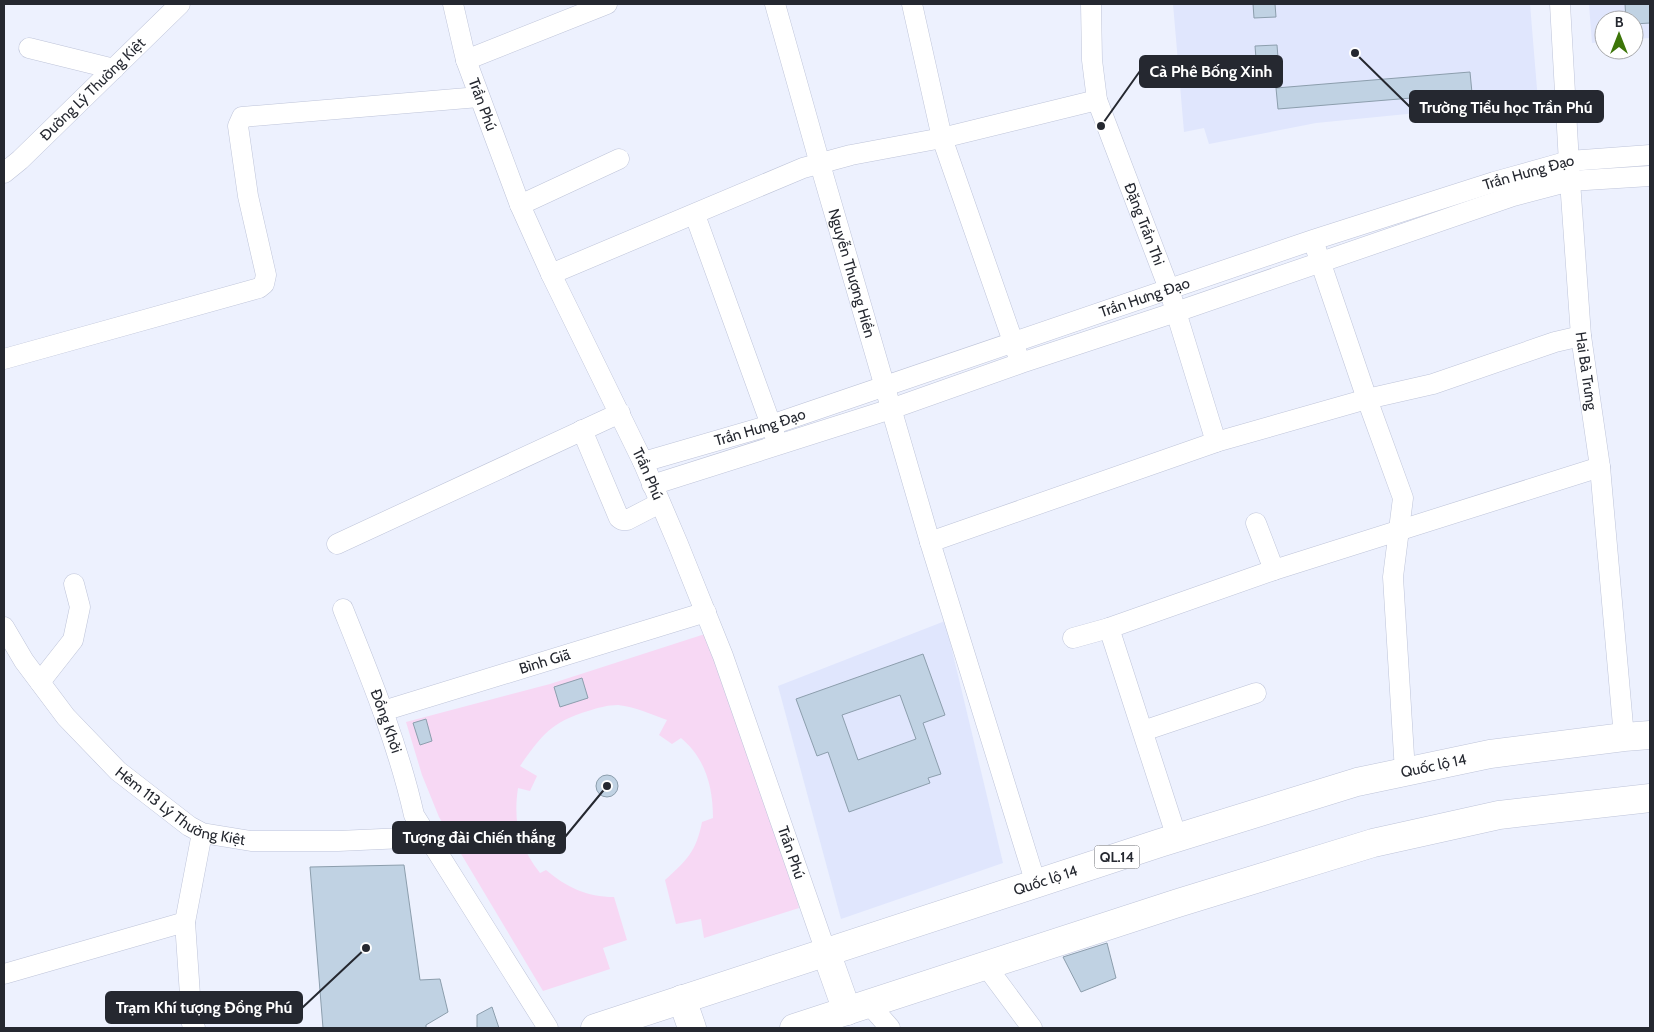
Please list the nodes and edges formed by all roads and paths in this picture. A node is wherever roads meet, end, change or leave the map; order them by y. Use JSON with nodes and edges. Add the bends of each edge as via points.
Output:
{"nodes":[{"id":1,"x":180,"y":4,"type":"edge"},
{"id":2,"x":452,"y":4,"type":"edge"},
{"id":3,"x":606,"y":4,"type":"edge"},
{"id":4,"x":775,"y":4,"type":"edge"},
{"id":5,"x":912,"y":4,"type":"edge"},
{"id":6,"x":1091,"y":4,"type":"edge"},
{"id":7,"x":1560,"y":4,"type":"edge"},
{"id":8,"x":29,"y":48,"type":"dead end"},
{"id":9,"x":466,"y":60,"type":"junction"},
{"id":10,"x":114,"y":69,"type":"junction"},
{"id":11,"x":479,"y":97,"type":"junction"},
{"id":12,"x":1097,"y":100,"type":"junction"},
{"id":13,"x":942,"y":138,"type":"junction"},
{"id":14,"x":1650,"y":156,"type":"edge"},
{"id":15,"x":618,"y":159,"type":"dead end"},
{"id":16,"x":1569,"y":161,"type":"junction"},
{"id":17,"x":820,"y":164,"type":"junction"},
{"id":18,"x":4,"y":173,"type":"edge"},
{"id":19,"x":1650,"y":176,"type":"edge"},
{"id":20,"x":1570,"y":181,"type":"junction"},
{"id":21,"x":520,"y":205,"type":"junction"},
{"id":22,"x":695,"y":214,"type":"junction"},
{"id":23,"x":1313,"y":240,"type":"junction"},
{"id":24,"x":1321,"y":261,"type":"junction"},
{"id":25,"x":551,"y":274,"type":"junction"},
{"id":26,"x":1169,"y":289,"type":"junction"},
{"id":27,"x":1176,"y":312,"type":"junction"},
{"id":28,"x":1582,"y":336,"type":"junction"},
{"id":29,"x":1013,"y":341,"type":"junction"},
{"id":30,"x":4,"y":359,"type":"edge"},
{"id":31,"x":1020,"y":363,"type":"junction"},
{"id":32,"x":884,"y":387,"type":"junction"},
{"id":33,"x":1367,"y":399,"type":"junction"},
{"id":34,"x":891,"y":409,"type":"junction"},
{"id":35,"x":620,"y":413,"type":"junction"},
{"id":36,"x":771,"y":424,"type":"junction"},
{"id":37,"x":582,"y":430,"type":"junction"},
{"id":38,"x":1216,"y":442,"type":"junction"},
{"id":39,"x":778,"y":445,"type":"junction"},
{"id":40,"x":643,"y":462,"type":"junction"},
{"id":41,"x":1600,"y":467,"type":"junction"},
{"id":42,"x":656,"y":494,"type":"junction"},
{"id":43,"x":1256,"y":523,"type":"dead end"},
{"id":44,"x":1398,"y":530,"type":"junction"},
{"id":45,"x":930,"y":542,"type":"junction"},
{"id":46,"x":337,"y":544,"type":"dead end"},
{"id":47,"x":1274,"y":570,"type":"junction"},
{"id":48,"x":74,"y":584,"type":"dead end"},
{"id":49,"x":343,"y":608,"type":"dead end"},
{"id":50,"x":706,"y":612,"type":"junction"},
{"id":51,"x":4,"y":627,"type":"edge"},
{"id":52,"x":1109,"y":628,"type":"junction"},
{"id":53,"x":1073,"y":638,"type":"dead end"},
{"id":54,"x":40,"y":682,"type":"junction"},
{"id":55,"x":1256,"y":693,"type":"dead end"},
{"id":56,"x":383,"y":711,"type":"junction"},
{"id":57,"x":1142,"y":731,"type":"junction"},
{"id":58,"x":1637,"y":736,"type":"edge"},
{"id":59,"x":1405,"y":772,"type":"junction"},
{"id":60,"x":1650,"y":798,"type":"edge"},
{"id":61,"x":202,"y":833,"type":"junction"},
{"id":62,"x":425,"y":833,"type":"junction"},
{"id":63,"x":1177,"y":838,"type":"junction"},
{"id":64,"x":1036,"y":884,"type":"junction"},
{"id":65,"x":185,"y":922,"type":"junction"},
{"id":66,"x":826,"y":952,"type":"junction"},
{"id":67,"x":986,"y":966,"type":"junction"},
{"id":68,"x":4,"y":974,"type":"edge"},
{"id":69,"x":682,"y":999,"type":"junction"},
{"id":70,"x":858,"y":1007,"type":"junction"},
{"id":71,"x":804,"y":1027,"type":"edge"},
{"id":72,"x":195,"y":1028,"type":"edge"},
{"id":73,"x":548,"y":1028,"type":"edge"},
{"id":74,"x":595,"y":1028,"type":"edge"},
{"id":75,"x":692,"y":1028,"type":"edge"},
{"id":76,"x":890,"y":1028,"type":"edge"},
{"id":77,"x":1032,"y":1028,"type":"edge"}],
"edges":[{"from":1,"to":10,"type":"street","name":"Đường Lý Thường Kiệt"},
{"from":2,"to":9,"type":"street","name":"Trần Phú"},
{"from":3,"to":9,"type":"street"},
{"from":4,"to":17,"type":"street","name":"Nguyễn Thượng Hiền"},
{"from":5,"to":13,"type":"street"},
{"from":6,"to":12,"type":"street","name":"Đặng Trần Thi"},
{"from":7,"to":16,"type":"street","name":"Hai Bà Trưng"},
{"from":8,"to":10,"type":"street"},
{"from":9,"to":11,"type":"street","name":"Trần Phú"},
{"from":10,"to":18,"type":"street","name":"Đường Lý Thường Kiệt"},
{"from":11,"to":21,"type":"street","name":"Trần Phú"},
{"from":11,"to":30,"type":"street","via":[[242,117],[239,135],[248,196],[266,275],[264,284]]},
{"from":12,"to":13,"type":"street"},
{"from":12,"to":26,"type":"street","name":"Đặng Trần Thi"},
{"from":13,"to":17,"type":"street"},
{"from":13,"to":29,"type":"street"},
{"from":14,"to":16,"type":"street","name":"Trần Hưng Đạo"},
{"from":15,"to":21,"type":"street"},
{"from":16,"to":20,"type":"street","name":"Hai Bà Trưng"},
{"from":16,"to":23,"type":"street","name":"Trần Hưng Đạo"},
{"from":17,"to":22,"type":"street","via":[[792,172]]},
{"from":17,"to":32,"type":"street","name":"Nguyễn Thượng Hiền"},
{"from":19,"to":20,"type":"street"},
{"from":20,"to":24,"type":"street","via":[[1513,196]]},
{"from":20,"to":28,"type":"street","name":"Hai Bà Trưng"},
{"from":21,"to":25,"type":"street","name":"Trần Phú"},
{"from":22,"to":25,"type":"street"},
{"from":22,"to":36,"type":"street"},
{"from":23,"to":24,"type":"street"},
{"from":23,"to":26,"type":"street","name":"Trần Hưng Đạo"},
{"from":24,"to":27,"type":"street"},
{"from":24,"to":33,"type":"street"},
{"from":25,"to":35,"type":"street","name":"Trần Phú"},
{"from":26,"to":27,"type":"street","name":"Đặng Trần Thi"},
{"from":26,"to":29,"type":"street","name":"Trần Hưng Đạo"},
{"from":27,"to":31,"type":"street"},
{"from":27,"to":38,"type":"street","name":"Đặng Trần Thi"},
{"from":28,"to":33,"type":"street","via":[[1555,342],[1433,384]]},
{"from":28,"to":41,"type":"street","name":"Hai Bà Trưng"},
{"from":29,"to":31,"type":"street"},
{"from":29,"to":32,"type":"street","name":"Trần Hưng Đạo"},
{"from":31,"to":34,"type":"street"},
{"from":32,"to":34,"type":"street","name":"Nguyễn Thượng Hiền"},
{"from":32,"to":36,"type":"street","name":"Trần Hưng Đạo"},
{"from":33,"to":38,"type":"street"},
{"from":33,"to":44,"type":"street","via":[[1404,498]]},
{"from":34,"to":39,"type":"street"},
{"from":34,"to":45,"type":"street","name":"Nguyễn Thượng Hiền"},
{"from":35,"to":37,"type":"street"},
{"from":35,"to":40,"type":"street","name":"Trần Phú"},
{"from":36,"to":39,"type":"street"},
{"from":36,"to":40,"type":"street","name":"Trần Hưng Đạo"},
{"from":37,"to":42,"type":"street","via":[[618,518],[627,520]]},
{"from":37,"to":46,"type":"street"},
{"from":38,"to":45,"type":"street"},
{"from":39,"to":42,"type":"street"},
{"from":40,"to":42,"type":"street","name":"Trần Phú"},
{"from":41,"to":44,"type":"street"},
{"from":41,"to":58,"type":"street","name":"Hai Bà Trưng"},
{"from":42,"to":50,"type":"street","name":"Trần Phú"},
{"from":43,"to":47,"type":"street"},
{"from":44,"to":47,"type":"street"},
{"from":44,"to":59,"type":"street","via":[[1393,577]]},
{"from":45,"to":64,"type":"street","name":"Nguyễn Thượng Hiền"},
{"from":47,"to":52,"type":"street"},
{"from":48,"to":54,"type":"street","via":[[80,607],[72,640]]},
{"from":49,"to":56,"type":"street","name":"Đồng Khởi"},
{"from":50,"to":56,"type":"street","name":"Bình Giã"},
{"from":50,"to":66,"type":"street","name":"Trần Phú"},
{"from":51,"to":54,"type":"street","name":"Hẻm 113 Lý Thường Kiệt"},
{"from":52,"to":53,"type":"street"},
{"from":52,"to":57,"type":"street"},
{"from":54,"to":61,"type":"street","name":"Hẻm 113 Lý Thường Kiệt","via":[[66,717],[118,770]]},
{"from":55,"to":57,"type":"street"},
{"from":56,"to":62,"type":"street","name":"Đồng Khởi","via":[[414,815]]},
{"from":57,"to":63,"type":"street"},
{"from":58,"to":59,"type":"highway","name":"Quốc lộ 14","number":"QL.14","via":[[1490,754]]},
{"from":59,"to":63,"type":"highway","name":"Quốc lộ 14","number":"QL.14","via":[[1357,782]]},
{"from":60,"to":67,"type":"highway","via":[[1499,815],[1373,843]]},
{"from":61,"to":62,"type":"street","name":"Hẻm 113 Lý Thường Kiệt","via":[[251,841],[404,838]]},
{"from":61,"to":65,"type":"street"},
{"from":62,"to":73,"type":"street","name":"Đồng Khởi"},
{"from":63,"to":64,"type":"highway","name":"Quốc lộ 14","number":"QL.14"},
{"from":64,"to":66,"type":"highway","name":"Quốc lộ 14","number":"QL.14"},
{"from":65,"to":68,"type":"street"},
{"from":65,"to":72,"type":"street","via":[[192,1024]]},
{"from":66,"to":69,"type":"highway","name":"Quốc lộ 14","number":"QL.14"},
{"from":66,"to":70,"type":"highway"},
{"from":67,"to":70,"type":"highway"},
{"from":67,"to":77,"type":"street"},
{"from":69,"to":74,"type":"highway","name":"Quốc lộ 14","number":"QL.14"},
{"from":69,"to":75,"type":"highway"},
{"from":70,"to":71,"type":"highway"},
{"from":70,"to":76,"type":"street"}]}
